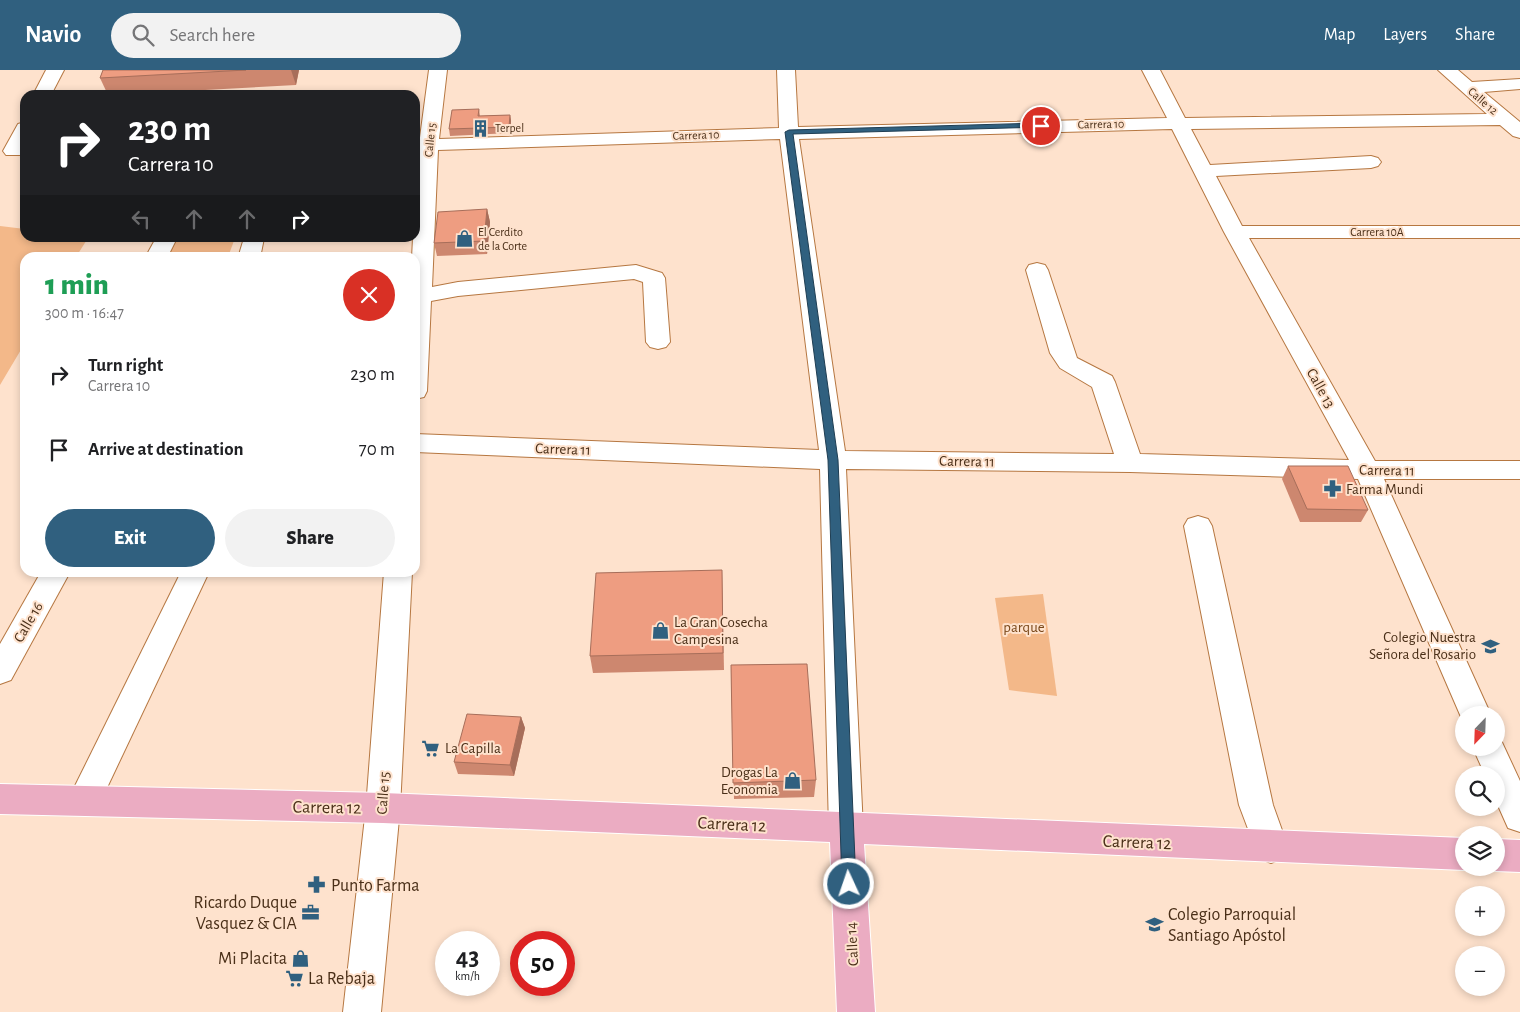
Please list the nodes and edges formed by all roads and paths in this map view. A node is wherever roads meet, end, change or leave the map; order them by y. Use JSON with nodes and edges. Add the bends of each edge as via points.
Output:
{"nodes":[{"id":1,"x":55,"y":70,"type":"edge"},
{"id":2,"x":438,"y":70,"type":"edge"},
{"id":3,"x":786,"y":70,"type":"edge"},
{"id":4,"x":1151,"y":70,"type":"edge"},
{"id":5,"x":1446,"y":70,"type":"edge"},
{"id":6,"x":1520,"y":84,"type":"edge"},
{"id":7,"x":1468,"y":88,"type":"junction"},
{"id":8,"x":45,"y":90,"type":"edge"},
{"id":9,"x":1503,"y":119,"type":"junction"},
{"id":10,"x":1176,"y":122,"type":"junction"},
{"id":11,"x":789,"y":132,"type":"junction"},
{"id":12,"x":1520,"y":132,"type":"edge"},
{"id":13,"x":20,"y":138,"type":"edge"},
{"id":14,"x":429,"y":145,"type":"junction"},
{"id":15,"x":13,"y":152,"type":"dead end"},
{"id":16,"x":1371,"y":162,"type":"dead end"},
{"id":17,"x":1203,"y":171,"type":"junction"},
{"id":18,"x":1234,"y":232,"type":"junction"},
{"id":19,"x":1520,"y":232,"type":"edge"},
{"id":20,"x":420,"y":252,"type":"edge"},
{"id":21,"x":1037,"y":270,"type":"dead end"},
{"id":22,"x":420,"y":296,"type":"edge"},
{"id":23,"x":658,"y":342,"type":"dead end"},
{"id":24,"x":420,"y":443,"type":"edge"},
{"id":25,"x":833,"y":460,"type":"junction"},
{"id":26,"x":1130,"y":462,"type":"junction"},
{"id":27,"x":1366,"y":470,"type":"junction"},
{"id":28,"x":1520,"y":470,"type":"edge"},
{"id":29,"x":1198,"y":526,"type":"dead end"},
{"id":30,"x":53,"y":577,"type":"edge"},
{"id":31,"x":193,"y":577,"type":"edge"},
{"id":32,"x":398,"y":577,"type":"edge"},
{"id":33,"x":0,"y":670,"type":"edge"},
{"id":34,"x":1471,"y":706,"type":"edge"},
{"id":35,"x":1493,"y":756,"type":"edge"},
{"id":36,"x":0,"y":799,"type":"edge"},
{"id":37,"x":84,"y":800,"type":"junction"},
{"id":38,"x":383,"y":808,"type":"junction"},
{"id":39,"x":1520,"y":817,"type":"edge"},
{"id":40,"x":846,"y":829,"type":"junction"},
{"id":41,"x":1271,"y":847,"type":"junction"},
{"id":42,"x":1455,"y":854,"type":"edge"},
{"id":43,"x":1505,"y":855,"type":"edge"},
{"id":44,"x":1520,"y":856,"type":"edge"},
{"id":45,"x":362,"y":1012,"type":"edge"},
{"id":46,"x":856,"y":1012,"type":"edge"}],
"edges":[{"from":1,"to":8,"type":"street"},
{"from":2,"to":14,"type":"street","name":"Calle 15"},
{"from":3,"to":11,"type":"street","name":"Calle 14"},
{"from":4,"to":10,"type":"street","name":"Calle 13"},
{"from":5,"to":7,"type":"street","name":"Calle 12"},
{"from":6,"to":7,"type":"street"},
{"from":7,"to":9,"type":"street","name":"Calle 12"},
{"from":9,"to":10,"type":"street","name":"Carrera 10"},
{"from":9,"to":12,"type":"street","name":"Calle 12"},
{"from":10,"to":11,"type":"street","name":"Carrera 10"},
{"from":10,"to":17,"type":"street","name":"Calle 13"},
{"from":11,"to":14,"type":"street","name":"Carrera 10"},
{"from":11,"to":25,"type":"street","name":"Calle 14"},
{"from":13,"to":15,"type":"street"},
{"from":14,"to":20,"type":"street","name":"Calle 15"},
{"from":16,"to":17,"type":"street"},
{"from":17,"to":18,"type":"street","name":"Calle 13"},
{"from":18,"to":19,"type":"street","name":"Carrera 10A"},
{"from":18,"to":27,"type":"street","name":"Calle 13"},
{"from":21,"to":26,"type":"street","via":[[1062,353],[1068,363],[1103,382]]},
{"from":22,"to":23,"type":"street","via":[[458,289],[636,272],[647,274],[654,278]]},
{"from":24,"to":25,"type":"street","name":"Carrera 11"},
{"from":25,"to":26,"type":"street","name":"Carrera 11"},
{"from":25,"to":40,"type":"street","name":"Calle 14"},
{"from":26,"to":27,"type":"street","name":"Carrera 11"},
{"from":27,"to":28,"type":"street","name":"Carrera 11"},
{"from":27,"to":34,"type":"street","name":"Calle 13"},
{"from":29,"to":41,"type":"street","via":[[1256,805]]},
{"from":30,"to":33,"type":"street","name":"Calle 16"},
{"from":31,"to":37,"type":"street"},
{"from":32,"to":38,"type":"street","name":"Calle 15"},
{"from":35,"to":39,"type":"street"},
{"from":36,"to":37,"type":"main road","name":"Carrera 12"},
{"from":37,"to":38,"type":"main road","name":"Carrera 12"},
{"from":38,"to":40,"type":"main road","name":"Carrera 12"},
{"from":38,"to":45,"type":"street","name":"Calle 15"},
{"from":40,"to":41,"type":"main road","name":"Carrera 12"},
{"from":40,"to":46,"type":"main road","name":"Calle 14"},
{"from":41,"to":42,"type":"main road","name":"Carrera 12"},
{"from":43,"to":44,"type":"main road"}]}
